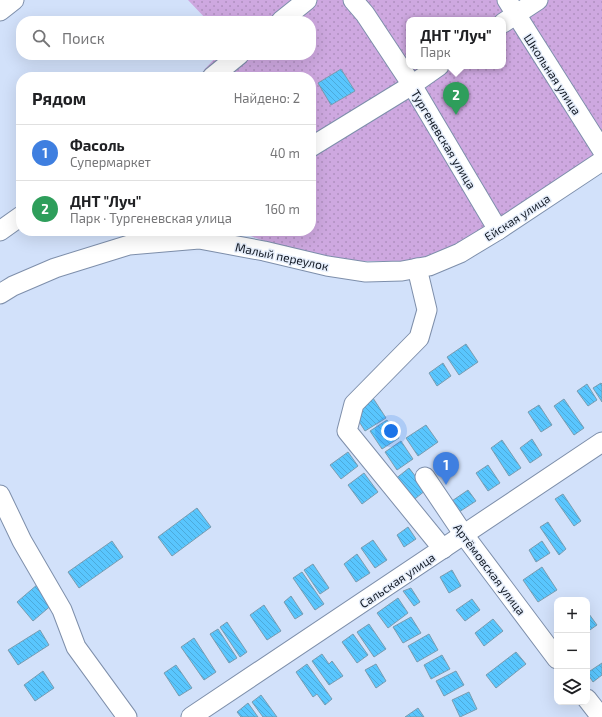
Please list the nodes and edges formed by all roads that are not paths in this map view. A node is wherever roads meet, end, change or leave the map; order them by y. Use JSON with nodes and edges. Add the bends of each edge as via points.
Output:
{"nodes":[{"id":1,"x":14,"y":0,"type":"edge"},
{"id":2,"x":307,"y":0,"type":"edge"},
{"id":3,"x":353,"y":0,"type":"edge"},
{"id":4,"x":538,"y":0,"type":"edge"},
{"id":5,"x":0,"y":11,"type":"edge"},
{"id":6,"x":508,"y":13,"type":"edge"},
{"id":7,"x":287,"y":16,"type":"edge"},
{"id":8,"x":233,"y":60,"type":"edge"},
{"id":9,"x":435,"y":69,"type":"edge"},
{"id":10,"x":218,"y":72,"type":"edge"},
{"id":11,"x":412,"y":85,"type":"junction"},
{"id":12,"x":316,"y":144,"type":"edge"},
{"id":13,"x":602,"y":153,"type":"edge"},
{"id":14,"x":16,"y":220,"type":"edge"},
{"id":15,"x":495,"y":225,"type":"junction"},
{"id":16,"x":0,"y":231,"type":"edge"},
{"id":17,"x":130,"y":236,"type":"edge"},
{"id":18,"x":423,"y":267,"type":"junction"},
{"id":19,"x":55,"y":268,"type":"junction"},
{"id":20,"x":0,"y":294,"type":"edge"},
{"id":21,"x":602,"y":442,"type":"edge"},
{"id":22,"x":425,"y":477,"type":"dead end"},
{"id":23,"x":0,"y":495,"type":"edge"},
{"id":24,"x":464,"y":535,"type":"junction"},
{"id":25,"x":443,"y":549,"type":"junction"},
{"id":26,"x":554,"y":655,"type":"edge"},
{"id":27,"x":590,"y":703,"type":"edge"},
{"id":28,"x":127,"y":717,"type":"edge"},
{"id":29,"x":191,"y":717,"type":"edge"},
{"id":30,"x":601,"y":717,"type":"edge"}],
"edges":[{"from":1,"to":5,"type":"street"},
{"from":2,"to":7,"type":"street"},
{"from":3,"to":11,"type":"street","name":"Тургеневская улица"},
{"from":4,"to":6,"type":"street"},
{"from":6,"to":13,"type":"street","name":"Школьная улица"},
{"from":8,"to":10,"type":"street"},
{"from":9,"to":11,"type":"street"},
{"from":11,"to":12,"type":"street"},
{"from":11,"to":15,"type":"street","name":"Тургеневская улица"},
{"from":13,"to":15,"type":"street","name":"Ейская улица"},
{"from":14,"to":16,"type":"street"},
{"from":15,"to":18,"type":"street","name":"Ейская улица","via":[[460,254]]},
{"from":17,"to":19,"type":"street"},
{"from":18,"to":19,"type":"street","name":"Малый переулок","via":[[402,271],[366,272],[199,239],[129,245]]},
{"from":18,"to":25,"type":"street","via":[[427,310],[419,338],[354,404],[347,431]]},
{"from":19,"to":20,"type":"street","name":"Малый переулок"},
{"from":21,"to":24,"type":"street","name":"Сальская улица"},
{"from":22,"to":24,"type":"street","name":"Артёмовская улица"},
{"from":23,"to":28,"type":"street","via":[[22,541],[62,610],[76,647]]},
{"from":24,"to":25,"type":"street","name":"Сальская улица"},
{"from":24,"to":26,"type":"street","name":"Артёмовская улица"},
{"from":25,"to":29,"type":"street","name":"Сальская улица"},
{"from":27,"to":30,"type":"street"}]}
